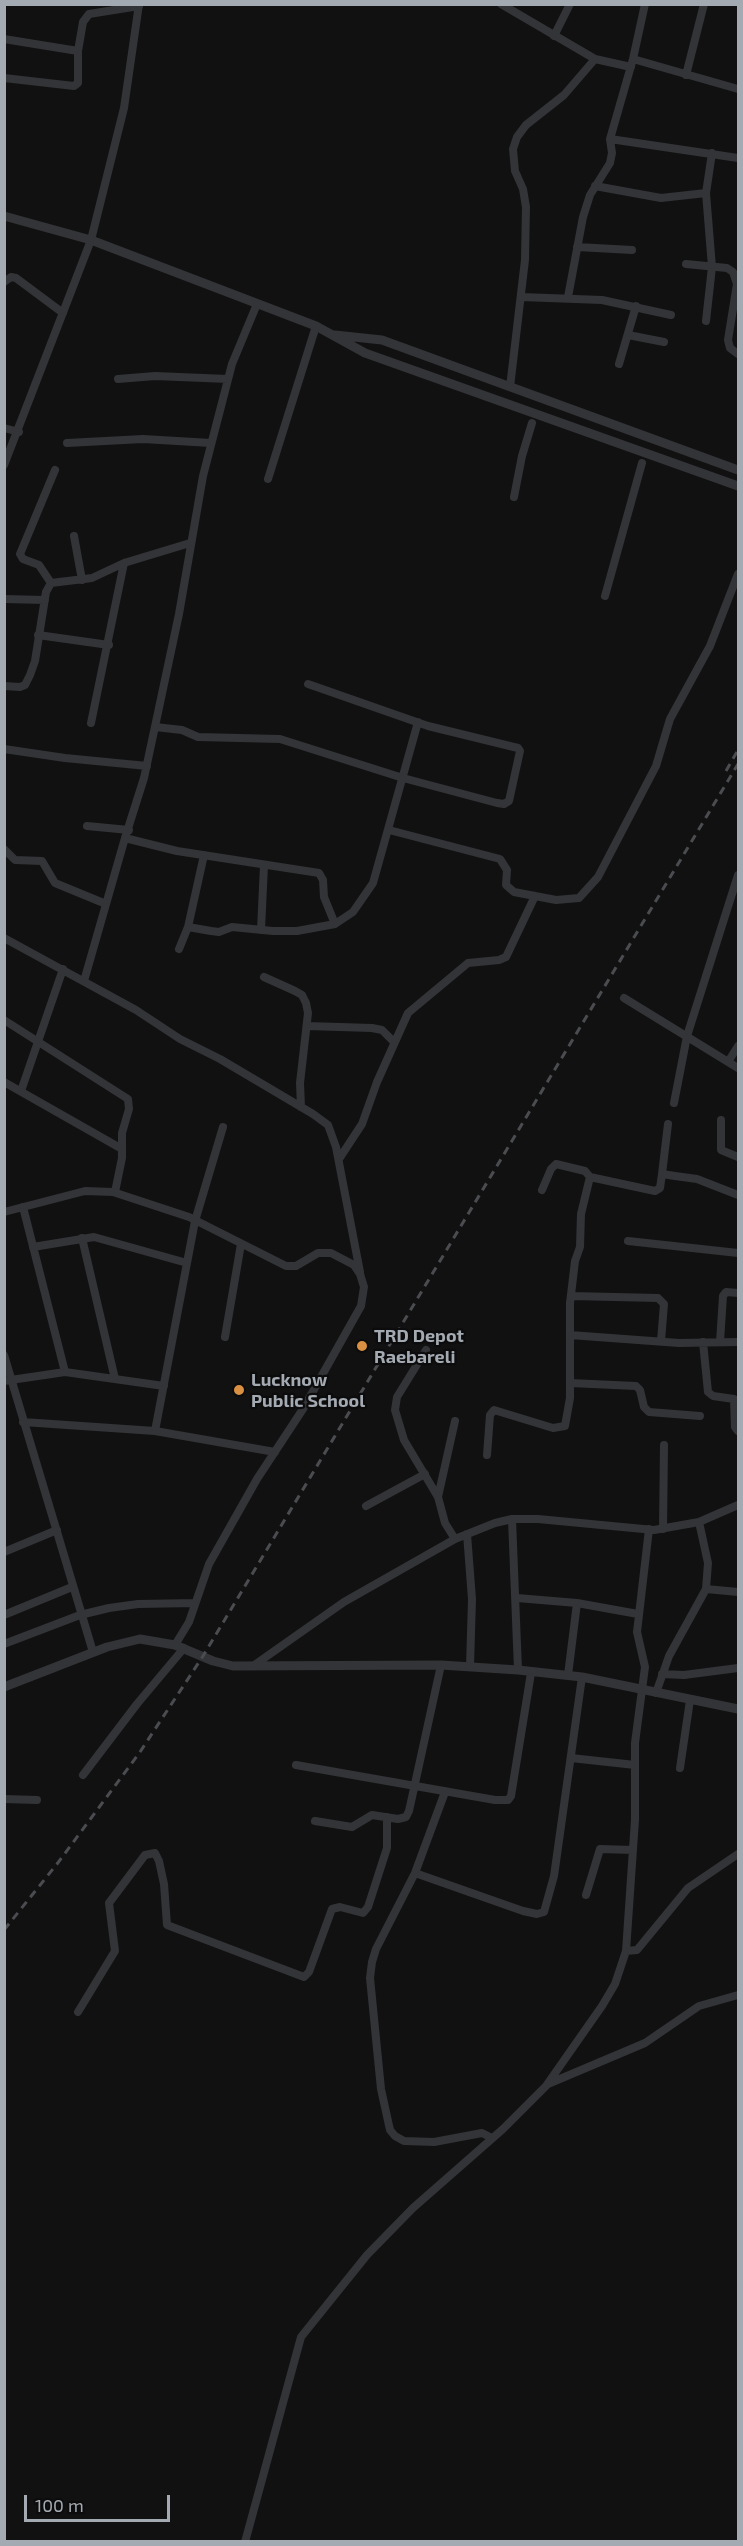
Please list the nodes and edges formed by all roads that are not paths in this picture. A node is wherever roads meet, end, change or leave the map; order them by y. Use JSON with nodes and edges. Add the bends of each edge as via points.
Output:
{"nodes":[{"id":1,"x":501,"y":4,"type":"edge"},
{"id":2,"x":570,"y":4,"type":"edge"},
{"id":3,"x":704,"y":4,"type":"edge"},
{"id":4,"x":139,"y":5,"type":"edge"},
{"id":5,"x":645,"y":5,"type":"edge"},
{"id":6,"x":554,"y":36,"type":"junction"},
{"id":7,"x":4,"y":39,"type":"edge"},
{"id":8,"x":78,"y":51,"type":"junction"},
{"id":9,"x":595,"y":59,"type":"junction"},
{"id":10,"x":632,"y":63,"type":"junction"},
{"id":11,"x":686,"y":75,"type":"junction"},
{"id":12,"x":4,"y":78,"type":"edge"},
{"id":13,"x":738,"y":89,"type":"edge"},
{"id":14,"x":610,"y":139,"type":"junction"},
{"id":15,"x":712,"y":153,"type":"junction"},
{"id":16,"x":738,"y":158,"type":"edge"},
{"id":17,"x":596,"y":186,"type":"junction"},
{"id":18,"x":706,"y":193,"type":"junction"},
{"id":19,"x":4,"y":216,"type":"edge"},
{"id":20,"x":91,"y":240,"type":"junction"},
{"id":21,"x":577,"y":247,"type":"junction"},
{"id":22,"x":632,"y":250,"type":"dead end"},
{"id":23,"x":686,"y":264,"type":"dead end"},
{"id":24,"x":712,"y":267,"type":"junction"},
{"id":25,"x":4,"y":282,"type":"edge"},
{"id":26,"x":521,"y":297,"type":"junction"},
{"id":27,"x":568,"y":297,"type":"junction"},
{"id":28,"x":257,"y":304,"type":"junction"},
{"id":29,"x":636,"y":306,"type":"junction"},
{"id":30,"x":63,"y":313,"type":"junction"},
{"id":31,"x":670,"y":315,"type":"dead end"},
{"id":32,"x":706,"y":321,"type":"dead end"},
{"id":33,"x":316,"y":326,"type":"junction"},
{"id":34,"x":329,"y":334,"type":"junction"},
{"id":35,"x":628,"y":335,"type":"junction"},
{"id":36,"x":664,"y":342,"type":"dead end"},
{"id":37,"x":738,"y":354,"type":"edge"},
{"id":38,"x":619,"y":364,"type":"dead end"},
{"id":39,"x":118,"y":379,"type":"dead end"},
{"id":40,"x":228,"y":379,"type":"junction"},
{"id":41,"x":510,"y":387,"type":"junction"},
{"id":42,"x":532,"y":423,"type":"dead end"},
{"id":43,"x":4,"y":428,"type":"edge"},
{"id":44,"x":19,"y":432,"type":"junction"},
{"id":45,"x":67,"y":443,"type":"dead end"},
{"id":46,"x":211,"y":443,"type":"junction"},
{"id":47,"x":642,"y":463,"type":"dead end"},
{"id":48,"x":4,"y":465,"type":"edge"},
{"id":49,"x":55,"y":470,"type":"dead end"},
{"id":50,"x":738,"y":470,"type":"edge"},
{"id":51,"x":268,"y":479,"type":"dead end"},
{"id":52,"x":738,"y":486,"type":"edge"},
{"id":53,"x":514,"y":497,"type":"dead end"},
{"id":54,"x":74,"y":536,"type":"dead end"},
{"id":55,"x":190,"y":543,"type":"junction"},
{"id":56,"x":124,"y":563,"type":"junction"},
{"id":57,"x":738,"y":574,"type":"edge"},
{"id":58,"x":82,"y":580,"type":"junction"},
{"id":59,"x":51,"y":583,"type":"junction"},
{"id":60,"x":605,"y":596,"type":"dead end"},
{"id":61,"x":4,"y":599,"type":"edge"},
{"id":62,"x":45,"y":600,"type":"junction"},
{"id":63,"x":38,"y":635,"type":"junction"},
{"id":64,"x":109,"y":645,"type":"junction"},
{"id":65,"x":308,"y":684,"type":"dead end"},
{"id":66,"x":4,"y":686,"type":"edge"},
{"id":67,"x":418,"y":722,"type":"junction"},
{"id":68,"x":92,"y":723,"type":"dead end"},
{"id":69,"x":155,"y":727,"type":"junction"},
{"id":70,"x":4,"y":749,"type":"edge"},
{"id":71,"x":147,"y":766,"type":"junction"},
{"id":72,"x":403,"y":778,"type":"junction"},
{"id":73,"x":87,"y":826,"type":"dead end"},
{"id":74,"x":129,"y":830,"type":"junction"},
{"id":75,"x":389,"y":830,"type":"junction"},
{"id":76,"x":125,"y":838,"type":"junction"},
{"id":77,"x":4,"y":849,"type":"edge"},
{"id":78,"x":204,"y":855,"type":"junction"},
{"id":79,"x":264,"y":865,"type":"junction"},
{"id":80,"x":738,"y":875,"type":"edge"},
{"id":81,"x":535,"y":896,"type":"junction"},
{"id":82,"x":106,"y":904,"type":"junction"},
{"id":83,"x":335,"y":924,"type":"junction"},
{"id":84,"x":188,"y":927,"type":"junction"},
{"id":85,"x":261,"y":930,"type":"junction"},
{"id":86,"x":4,"y":938,"type":"edge"},
{"id":87,"x":179,"y":949,"type":"dead end"},
{"id":88,"x":63,"y":969,"type":"junction"},
{"id":89,"x":264,"y":977,"type":"dead end"},
{"id":90,"x":84,"y":981,"type":"junction"},
{"id":91,"x":624,"y":998,"type":"dead end"},
{"id":92,"x":4,"y":1020,"type":"edge"},
{"id":93,"x":307,"y":1026,"type":"junction"},
{"id":94,"x":687,"y":1036,"type":"junction"},
{"id":95,"x":39,"y":1041,"type":"junction"},
{"id":96,"x":394,"y":1042,"type":"junction"},
{"id":97,"x":738,"y":1046,"type":"edge"},
{"id":98,"x":728,"y":1062,"type":"junction"},
{"id":99,"x":738,"y":1068,"type":"edge"},
{"id":100,"x":4,"y":1082,"type":"edge"},
{"id":101,"x":21,"y":1091,"type":"junction"},
{"id":102,"x":674,"y":1103,"type":"dead end"},
{"id":103,"x":301,"y":1107,"type":"junction"},
{"id":104,"x":722,"y":1120,"type":"dead end"},
{"id":105,"x":668,"y":1124,"type":"dead end"},
{"id":106,"x":224,"y":1127,"type":"dead end"},
{"id":107,"x":122,"y":1149,"type":"junction"},
{"id":108,"x":738,"y":1157,"type":"edge"},
{"id":109,"x":339,"y":1159,"type":"junction"},
{"id":110,"x":662,"y":1174,"type":"junction"},
{"id":111,"x":590,"y":1177,"type":"junction"},
{"id":112,"x":543,"y":1190,"type":"dead end"},
{"id":113,"x":115,"y":1192,"type":"junction"},
{"id":114,"x":738,"y":1195,"type":"edge"},
{"id":115,"x":23,"y":1207,"type":"junction"},
{"id":116,"x":4,"y":1212,"type":"edge"},
{"id":117,"x":195,"y":1221,"type":"junction"},
{"id":118,"x":82,"y":1238,"type":"junction"},
{"id":119,"x":628,"y":1241,"type":"dead end"},
{"id":120,"x":241,"y":1244,"type":"junction"},
{"id":121,"x":33,"y":1246,"type":"junction"},
{"id":122,"x":738,"y":1253,"type":"edge"},
{"id":123,"x":187,"y":1263,"type":"junction"},
{"id":124,"x":360,"y":1274,"type":"junction"},
{"id":125,"x":738,"y":1293,"type":"edge"},
{"id":126,"x":571,"y":1296,"type":"junction"},
{"id":127,"x":570,"y":1335,"type":"junction"},
{"id":128,"x":225,"y":1337,"type":"dead end"},
{"id":129,"x":661,"y":1341,"type":"junction"},
{"id":130,"x":738,"y":1341,"type":"edge"},
{"id":131,"x":703,"y":1342,"type":"junction"},
{"id":132,"x":720,"y":1342,"type":"junction"},
{"id":133,"x":426,"y":1350,"type":"dead end"},
{"id":134,"x":4,"y":1355,"type":"edge"},
{"id":135,"x":65,"y":1372,"type":"junction"},
{"id":136,"x":115,"y":1379,"type":"junction"},
{"id":137,"x":8,"y":1380,"type":"edge"},
{"id":138,"x":570,"y":1383,"type":"junction"},
{"id":139,"x":164,"y":1386,"type":"junction"},
{"id":140,"x":700,"y":1416,"type":"dead end"},
{"id":141,"x":455,"y":1421,"type":"dead end"},
{"id":142,"x":23,"y":1422,"type":"junction"},
{"id":143,"x":155,"y":1431,"type":"junction"},
{"id":144,"x":738,"y":1431,"type":"edge"},
{"id":145,"x":664,"y":1445,"type":"dead end"},
{"id":146,"x":275,"y":1452,"type":"junction"},
{"id":147,"x":487,"y":1455,"type":"dead end"},
{"id":148,"x":425,"y":1474,"type":"junction"},
{"id":149,"x":438,"y":1497,"type":"junction"},
{"id":150,"x":738,"y":1505,"type":"edge"},
{"id":151,"x":366,"y":1506,"type":"dead end"},
{"id":152,"x":512,"y":1519,"type":"junction"},
{"id":153,"x":699,"y":1522,"type":"junction"},
{"id":154,"x":648,"y":1529,"type":"junction"},
{"id":155,"x":663,"y":1529,"type":"junction"},
{"id":156,"x":57,"y":1530,"type":"junction"},
{"id":157,"x":467,"y":1534,"type":"junction"},
{"id":158,"x":455,"y":1539,"type":"junction"},
{"id":159,"x":4,"y":1552,"type":"edge"},
{"id":160,"x":72,"y":1587,"type":"junction"},
{"id":161,"x":706,"y":1589,"type":"junction"},
{"id":162,"x":738,"y":1592,"type":"edge"},
{"id":163,"x":517,"y":1598,"type":"junction"},
{"id":164,"x":578,"y":1603,"type":"junction"},
{"id":165,"x":195,"y":1604,"type":"junction"},
{"id":166,"x":638,"y":1614,"type":"junction"},
{"id":167,"x":4,"y":1615,"type":"edge"},
{"id":168,"x":80,"y":1615,"type":"junction"},
{"id":169,"x":4,"y":1644,"type":"edge"},
{"id":170,"x":179,"y":1647,"type":"junction"},
{"id":171,"x":93,"y":1652,"type":"junction"},
{"id":172,"x":441,"y":1665,"type":"junction"},
{"id":173,"x":252,"y":1666,"type":"junction"},
{"id":174,"x":470,"y":1667,"type":"junction"},
{"id":175,"x":738,"y":1668,"type":"edge"},
{"id":176,"x":518,"y":1670,"type":"junction"},
{"id":177,"x":531,"y":1673,"type":"junction"},
{"id":178,"x":662,"y":1674,"type":"junction"},
{"id":179,"x":568,"y":1675,"type":"junction"},
{"id":180,"x":582,"y":1677,"type":"junction"},
{"id":181,"x":4,"y":1686,"type":"edge"},
{"id":182,"x":643,"y":1690,"type":"junction"},
{"id":183,"x":656,"y":1693,"type":"junction"},
{"id":184,"x":690,"y":1700,"type":"junction"},
{"id":185,"x":738,"y":1709,"type":"edge"},
{"id":186,"x":571,"y":1758,"type":"junction"},
{"id":187,"x":296,"y":1765,"type":"dead end"},
{"id":188,"x":635,"y":1765,"type":"junction"},
{"id":189,"x":680,"y":1768,"type":"dead end"},
{"id":190,"x":83,"y":1775,"type":"dead end"},
{"id":191,"x":414,"y":1785,"type":"junction"},
{"id":192,"x":446,"y":1792,"type":"junction"},
{"id":193,"x":4,"y":1800,"type":"edge"},
{"id":194,"x":37,"y":1800,"type":"dead end"},
{"id":195,"x":387,"y":1817,"type":"junction"},
{"id":196,"x":315,"y":1821,"type":"dead end"},
{"id":197,"x":633,"y":1850,"type":"junction"},
{"id":198,"x":738,"y":1854,"type":"edge"},
{"id":199,"x":415,"y":1873,"type":"junction"},
{"id":200,"x":586,"y":1896,"type":"dead end"},
{"id":201,"x":626,"y":1951,"type":"junction"},
{"id":202,"x":738,"y":1995,"type":"edge"},
{"id":203,"x":78,"y":2012,"type":"dead end"},
{"id":204,"x":546,"y":2085,"type":"junction"},
{"id":205,"x":492,"y":2138,"type":"junction"},
{"id":206,"x":245,"y":2541,"type":"edge"}],
"edges":[{"from":1,"to":6,"type":"street"},
{"from":2,"to":6,"type":"street"},
{"from":3,"to":11,"type":"street"},
{"from":4,"to":8,"type":"street","via":[[89,14],[83,22]]},
{"from":4,"to":20,"type":"street","via":[[124,108]]},
{"from":5,"to":10,"type":"street"},
{"from":6,"to":9,"type":"street"},
{"from":7,"to":8,"type":"street"},
{"from":8,"to":12,"type":"street","via":[[78,83],[74,86]]},
{"from":9,"to":10,"type":"street"},
{"from":9,"to":26,"type":"street","via":[[564,95],[526,125],[513,149],[526,207]]},
{"from":10,"to":11,"type":"street"},
{"from":10,"to":14,"type":"street"},
{"from":11,"to":13,"type":"street"},
{"from":14,"to":15,"type":"street"},
{"from":14,"to":17,"type":"street","via":[[610,163]]},
{"from":15,"to":16,"type":"street"},
{"from":15,"to":18,"type":"street"},
{"from":17,"to":18,"type":"street","via":[[661,198]]},
{"from":17,"to":21,"type":"street","via":[[586,203]]},
{"from":18,"to":24,"type":"street"},
{"from":19,"to":20,"type":"street"},
{"from":20,"to":28,"type":"street"},
{"from":20,"to":30,"type":"street"},
{"from":21,"to":22,"type":"street"},
{"from":21,"to":27,"type":"street"},
{"from":23,"to":24,"type":"street"},
{"from":24,"to":32,"type":"street"},
{"from":24,"to":37,"type":"street","via":[[727,268],[735,277],[728,340],[730,348]]},
{"from":25,"to":30,"type":"street","via":[[14,277]]},
{"from":26,"to":27,"type":"street"},
{"from":26,"to":41,"type":"street"},
{"from":27,"to":29,"type":"street"},
{"from":28,"to":33,"type":"street"},
{"from":28,"to":40,"type":"street"},
{"from":29,"to":31,"type":"street"},
{"from":29,"to":35,"type":"street"},
{"from":30,"to":44,"type":"street"},
{"from":33,"to":34,"type":"street"},
{"from":33,"to":51,"type":"street"},
{"from":34,"to":41,"type":"street","via":[[382,340]]},
{"from":34,"to":52,"type":"street","via":[[365,353]]},
{"from":35,"to":36,"type":"street"},
{"from":35,"to":38,"type":"street"},
{"from":39,"to":40,"type":"street"},
{"from":40,"to":46,"type":"street"},
{"from":41,"to":50,"type":"street"},
{"from":42,"to":53,"type":"street"},
{"from":43,"to":44,"type":"street"},
{"from":44,"to":48,"type":"street"},
{"from":45,"to":46,"type":"street","via":[[164,439]]},
{"from":46,"to":55,"type":"street"},
{"from":47,"to":60,"type":"street"},
{"from":49,"to":59,"type":"street","via":[[20,554],[39,565]]},
{"from":54,"to":58,"type":"street"},
{"from":55,"to":56,"type":"street"},
{"from":55,"to":69,"type":"street"},
{"from":56,"to":58,"type":"street"},
{"from":56,"to":64,"type":"street"},
{"from":57,"to":81,"type":"street","via":[[710,646],[670,720],[656,765],[598,877],[579,898],[556,900]]},
{"from":58,"to":59,"type":"street"},
{"from":59,"to":62,"type":"street"},
{"from":61,"to":62,"type":"street"},
{"from":62,"to":63,"type":"street"},
{"from":63,"to":64,"type":"street"},
{"from":63,"to":66,"type":"street","via":[[35,661],[25,685]]},
{"from":64,"to":68,"type":"street"},
{"from":65,"to":67,"type":"street"},
{"from":67,"to":72,"type":"street"},
{"from":67,"to":72,"type":"street","via":[[518,748],[510,797],[507,804],[496,803]]},
{"from":69,"to":71,"type":"street"},
{"from":69,"to":72,"type":"street","via":[[182,730],[198,737],[280,739]]},
{"from":70,"to":71,"type":"street"},
{"from":71,"to":74,"type":"street"},
{"from":72,"to":75,"type":"street"},
{"from":73,"to":74,"type":"street"},
{"from":74,"to":76,"type":"street"},
{"from":75,"to":81,"type":"street","via":[[500,859],[507,870],[506,885],[510,890]]},
{"from":75,"to":83,"type":"street","via":[[373,883],[353,912]]},
{"from":76,"to":78,"type":"street"},
{"from":76,"to":82,"type":"street"},
{"from":77,"to":82,"type":"street","via":[[15,860],[42,861],[55,883]]},
{"from":78,"to":79,"type":"street"},
{"from":78,"to":84,"type":"street"},
{"from":79,"to":83,"type":"street","via":[[319,873]]},
{"from":79,"to":85,"type":"street"},
{"from":80,"to":94,"type":"street"},
{"from":81,"to":96,"type":"street","via":[[506,957],[475,961],[460,968],[408,1013]]},
{"from":82,"to":90,"type":"street"},
{"from":83,"to":85,"type":"street","via":[[297,931]]},
{"from":84,"to":85,"type":"street","via":[[219,932],[232,927]]},
{"from":84,"to":87,"type":"street"},
{"from":86,"to":88,"type":"street"},
{"from":88,"to":90,"type":"street"},
{"from":88,"to":95,"type":"street"},
{"from":89,"to":93,"type":"street","via":[[302,995],[308,1013]]},
{"from":90,"to":103,"type":"street"},
{"from":91,"to":94,"type":"street"},
{"from":92,"to":95,"type":"street"},
{"from":93,"to":96,"type":"street","via":[[372,1028],[382,1030]]},
{"from":93,"to":103,"type":"street"},
{"from":94,"to":98,"type":"street"},
{"from":94,"to":102,"type":"street"},
{"from":95,"to":101,"type":"street"},
{"from":95,"to":107,"type":"street","via":[[128,1099]]},
{"from":96,"to":109,"type":"street","via":[[362,1124]]},
{"from":97,"to":98,"type":"street"},
{"from":98,"to":99,"type":"street"},
{"from":100,"to":101,"type":"street"},
{"from":101,"to":107,"type":"street"},
{"from":103,"to":109,"type":"street","via":[[328,1125]]},
{"from":104,"to":108,"type":"street","via":[[722,1150]]},
{"from":105,"to":110,"type":"street"},
{"from":106,"to":117,"type":"street"},
{"from":107,"to":113,"type":"street"},
{"from":109,"to":124,"type":"street"},
{"from":110,"to":111,"type":"street","via":[[660,1188],[655,1191]]},
{"from":110,"to":114,"type":"street","via":[[697,1179]]},
{"from":111,"to":112,"type":"street","via":[[585,1171],[556,1164]]},
{"from":111,"to":126,"type":"street","via":[[581,1214],[580,1247]]},
{"from":113,"to":115,"type":"street","via":[[85,1191]]},
{"from":113,"to":117,"type":"street"},
{"from":115,"to":116,"type":"street"},
{"from":115,"to":121,"type":"street"},
{"from":117,"to":120,"type":"street"},
{"from":117,"to":123,"type":"street"},
{"from":118,"to":121,"type":"street"},
{"from":118,"to":123,"type":"street","via":[[110,1240]]},
{"from":118,"to":136,"type":"street"},
{"from":119,"to":122,"type":"street"},
{"from":120,"to":124,"type":"street","via":[[291,1267],[318,1253],[331,1253],[354,1265]]},
{"from":120,"to":128,"type":"street"},
{"from":121,"to":135,"type":"street"},
{"from":123,"to":139,"type":"street"},
{"from":124,"to":146,"type":"street","via":[[364,1287],[361,1306]]},
{"from":125,"to":132,"type":"street","via":[[726,1292],[723,1296]]},
{"from":126,"to":127,"type":"street"},
{"from":126,"to":129,"type":"street","via":[[658,1298],[664,1304]]},
{"from":127,"to":129,"type":"street"},
{"from":127,"to":138,"type":"street"},
{"from":129,"to":131,"type":"street"},
{"from":130,"to":132,"type":"street"},
{"from":131,"to":132,"type":"street"},
{"from":131,"to":144,"type":"street","via":[[708,1392],[734,1399]]},
{"from":133,"to":148,"type":"street","via":[[397,1396],[395,1410],[404,1440]]},
{"from":134,"to":137,"type":"street"},
{"from":135,"to":136,"type":"street"},
{"from":135,"to":137,"type":"street"},
{"from":136,"to":139,"type":"street"},
{"from":137,"to":142,"type":"street"},
{"from":138,"to":140,"type":"street","via":[[636,1386],[649,1412]]},
{"from":138,"to":147,"type":"street","via":[[566,1426],[553,1428],[499,1409],[492,1411]]},
{"from":139,"to":143,"type":"street"},
{"from":141,"to":149,"type":"street"},
{"from":142,"to":143,"type":"street"},
{"from":142,"to":156,"type":"street"},
{"from":143,"to":146,"type":"street"},
{"from":145,"to":155,"type":"street"},
{"from":146,"to":165,"type":"street","via":[[209,1564]]},
{"from":148,"to":149,"type":"street"},
{"from":148,"to":151,"type":"street"},
{"from":149,"to":158,"type":"street","via":[[445,1523]]},
{"from":150,"to":153,"type":"street"},
{"from":152,"to":154,"type":"street"},
{"from":152,"to":157,"type":"street"},
{"from":152,"to":163,"type":"street"},
{"from":153,"to":155,"type":"street"},
{"from":153,"to":161,"type":"street","via":[[708,1563]]},
{"from":154,"to":155,"type":"street"},
{"from":154,"to":166,"type":"street"},
{"from":156,"to":159,"type":"street"},
{"from":156,"to":160,"type":"street"},
{"from":157,"to":158,"type":"street"},
{"from":157,"to":174,"type":"street","via":[[472,1599]]},
{"from":158,"to":173,"type":"street","via":[[345,1602]]},
{"from":160,"to":167,"type":"street"},
{"from":160,"to":168,"type":"street"},
{"from":161,"to":162,"type":"street"},
{"from":161,"to":178,"type":"street"},
{"from":163,"to":164,"type":"street"},
{"from":163,"to":176,"type":"street"},
{"from":164,"to":166,"type":"street"},
{"from":164,"to":179,"type":"street"},
{"from":165,"to":168,"type":"street","via":[[138,1604]]},
{"from":165,"to":170,"type":"street"},
{"from":166,"to":182,"type":"street","via":[[637,1632],[645,1662]]},
{"from":168,"to":169,"type":"street"},
{"from":168,"to":171,"type":"street"},
{"from":170,"to":171,"type":"street","via":[[140,1639]]},
{"from":170,"to":173,"type":"street","via":[[221,1664]]},
{"from":170,"to":190,"type":"street"},
{"from":171,"to":181,"type":"street"},
{"from":172,"to":173,"type":"street"},
{"from":172,"to":174,"type":"street"},
{"from":172,"to":191,"type":"street"},
{"from":174,"to":176,"type":"street"},
{"from":175,"to":178,"type":"street"},
{"from":176,"to":177,"type":"street"},
{"from":177,"to":179,"type":"street"},
{"from":177,"to":192,"type":"street","via":[[511,1796],[503,1801]]},
{"from":178,"to":183,"type":"street"},
{"from":179,"to":180,"type":"street"},
{"from":180,"to":182,"type":"street"},
{"from":180,"to":186,"type":"street"},
{"from":182,"to":183,"type":"street"},
{"from":182,"to":188,"type":"street","via":[[636,1724]]},
{"from":183,"to":184,"type":"street"},
{"from":184,"to":185,"type":"street"},
{"from":184,"to":189,"type":"street"},
{"from":186,"to":188,"type":"street"},
{"from":186,"to":199,"type":"street","via":[[554,1876],[544,1912],[523,1911]]},
{"from":187,"to":191,"type":"street"},
{"from":188,"to":197,"type":"street"},
{"from":191,"to":192,"type":"street"},
{"from":191,"to":195,"type":"street","via":[[406,1817]]},
{"from":192,"to":199,"type":"street"},
{"from":193,"to":194,"type":"street"},
{"from":195,"to":196,"type":"street","via":[[367,1816],[352,1827]]},
{"from":195,"to":203,"type":"street","via":[[387,1848],[365,1912],[340,1907],[332,1910],[304,1977],[167,1926],[162,1874],[157,1856],[150,1853],[109,1903],[115,1951]]},
{"from":197,"to":200,"type":"street","via":[[600,1849]]},
{"from":197,"to":201,"type":"street"},
{"from":198,"to":201,"type":"street","via":[[688,1888],[638,1950]]},
{"from":199,"to":205,"type":"street","via":[[372,1962],[372,2002],[387,2119],[395,2136],[404,2141],[434,2142],[482,2133]]},
{"from":201,"to":204,"type":"street","via":[[615,1984],[602,2006]]},
{"from":202,"to":204,"type":"street","via":[[699,2006],[645,2043]]},
{"from":204,"to":205,"type":"street"},
{"from":205,"to":206,"type":"street","via":[[413,2208],[343,2283],[301,2337]]}]}
